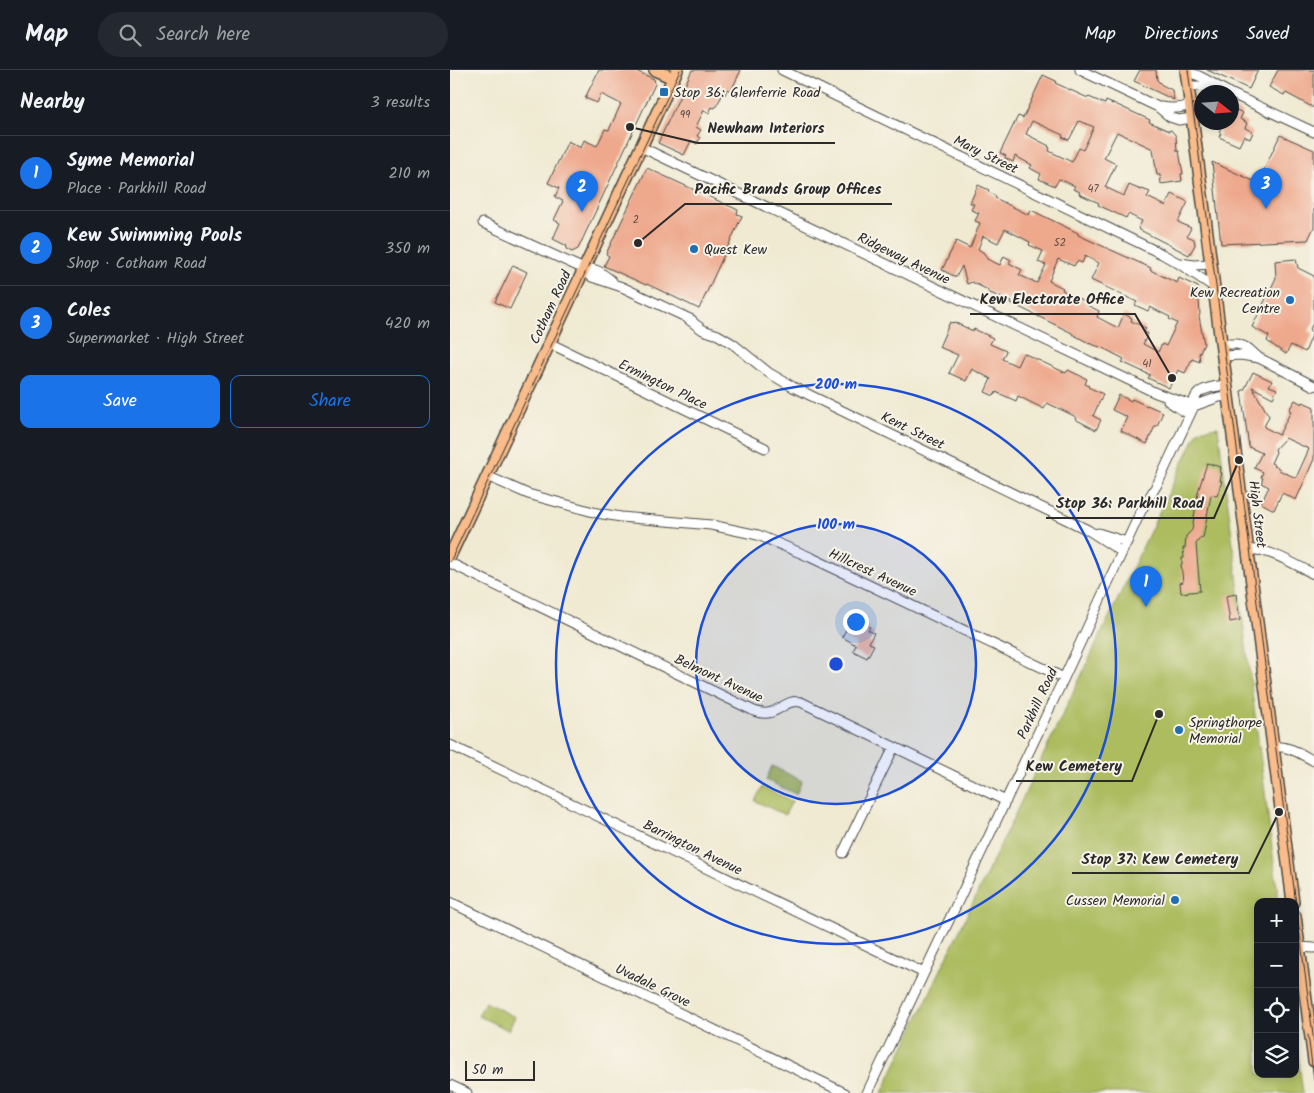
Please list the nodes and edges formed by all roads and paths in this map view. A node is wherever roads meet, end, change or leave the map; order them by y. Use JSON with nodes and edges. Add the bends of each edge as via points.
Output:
{"nodes":[{"id":1,"x":655,"y":70,"type":"edge"},
{"id":2,"x":782,"y":70,"type":"edge"},
{"id":3,"x":1080,"y":70,"type":"edge"},
{"id":4,"x":1186,"y":71,"type":"edge"},
{"id":5,"x":675,"y":74,"type":"edge"},
{"id":6,"x":1214,"y":85,"type":"edge"},
{"id":7,"x":1188,"y":86,"type":"junction"},
{"id":8,"x":1194,"y":86,"type":"edge"},
{"id":9,"x":1239,"y":98,"type":"edge"},
{"id":10,"x":1190,"y":106,"type":"junction"},
{"id":11,"x":1158,"y":107,"type":"junction"},
{"id":12,"x":1192,"y":118,"type":"junction"},
{"id":13,"x":1314,"y":132,"type":"edge"},
{"id":14,"x":641,"y":147,"type":"junction"},
{"id":15,"x":483,"y":222,"type":"dead end"},
{"id":16,"x":1178,"y":263,"type":"junction"},
{"id":17,"x":1211,"y":264,"type":"junction"},
{"id":18,"x":584,"y":269,"type":"junction"},
{"id":19,"x":1214,"y":287,"type":"junction"},
{"id":20,"x":549,"y":343,"type":"junction"},
{"id":21,"x":1221,"y":344,"type":"junction"},
{"id":22,"x":1223,"y":356,"type":"junction"},
{"id":23,"x":1259,"y":358,"type":"junction"},
{"id":24,"x":1314,"y":386,"type":"edge"},
{"id":25,"x":1227,"y":390,"type":"junction"},
{"id":26,"x":1156,"y":393,"type":"junction"},
{"id":27,"x":1194,"y":406,"type":"junction"},
{"id":28,"x":1190,"y":415,"type":"junction"},
{"id":29,"x":765,"y":448,"type":"dead end"},
{"id":30,"x":487,"y":476,"type":"junction"},
{"id":31,"x":1088,"y":530,"type":"junction"},
{"id":32,"x":1127,"y":542,"type":"junction"},
{"id":33,"x":1248,"y":550,"type":"junction"},
{"id":34,"x":1122,"y":552,"type":"junction"},
{"id":35,"x":450,"y":556,"type":"edge"},
{"id":36,"x":450,"y":563,"type":"edge"},
{"id":37,"x":1314,"y":574,"type":"edge"},
{"id":38,"x":1064,"y":678,"type":"junction"},
{"id":39,"x":450,"y":745,"type":"edge"},
{"id":40,"x":894,"y":747,"type":"junction"},
{"id":41,"x":1273,"y":748,"type":"junction"},
{"id":42,"x":1314,"y":761,"type":"edge"},
{"id":43,"x":1006,"y":801,"type":"junction"},
{"id":44,"x":843,"y":853,"type":"dead end"},
{"id":45,"x":1292,"y":898,"type":"edge"},
{"id":46,"x":450,"y":902,"type":"edge"},
{"id":47,"x":1299,"y":947,"type":"joint"},
{"id":48,"x":1314,"y":948,"type":"edge"},
{"id":49,"x":924,"y":973,"type":"junction"},
{"id":50,"x":1314,"y":1061,"type":"edge"},
{"id":51,"x":450,"y":1084,"type":"edge"},
{"id":52,"x":467,"y":1093,"type":"edge"},
{"id":53,"x":844,"y":1093,"type":"edge"},
{"id":54,"x":867,"y":1093,"type":"edge"}],
"edges":[{"from":1,"to":5,"type":"main road"},
{"from":2,"to":16,"type":"street","name":"Mary Street"},
{"from":3,"to":11,"type":"street"},
{"from":4,"to":6,"type":"street"},
{"from":4,"to":7,"type":"main road","name":"High Street"},
{"from":5,"to":14,"type":"main road","name":"Cotham Road"},
{"from":7,"to":8,"type":"street"},
{"from":7,"to":10,"type":"main road","name":"High Street"},
{"from":9,"to":13,"type":"street"},
{"from":10,"to":11,"type":"street"},
{"from":10,"to":12,"type":"main road","name":"High Street"},
{"from":11,"to":12,"type":"street","via":[[1179,120]]},
{"from":12,"to":17,"type":"main road","name":"High Street"},
{"from":14,"to":18,"type":"main road","name":"Cotham Road"},
{"from":14,"to":26,"type":"street","name":"Ridgeway Avenue"},
{"from":15,"to":18,"type":"street","name":"Kent Street"},
{"from":16,"to":17,"type":"street","name":"Mary Street"},
{"from":16,"to":19,"type":"street","name":"Mary Street"},
{"from":17,"to":19,"type":"main road","name":"High Street"},
{"from":18,"to":20,"type":"main road","name":"Cotham Road"},
{"from":18,"to":31,"type":"street","name":"Kent Street","via":[[592,277],[622,287],[688,319],[703,330],[716,333],[769,373],[798,390]]},
{"from":19,"to":21,"type":"main road","name":"High Street"},
{"from":20,"to":29,"type":"street","name":"Ermington Place"},
{"from":20,"to":30,"type":"main road","name":"Cotham Road"},
{"from":21,"to":22,"type":"main road","name":"High Street"},
{"from":21,"to":23,"type":"street","via":[[1243,346]]},
{"from":22,"to":23,"type":"street"},
{"from":22,"to":25,"type":"main road","name":"High Street"},
{"from":23,"to":24,"type":"street"},
{"from":25,"to":27,"type":"street","name":"Parkhill Road","via":[[1206,388],[1194,398]]},
{"from":25,"to":33,"type":"main road","name":"High Street"},
{"from":26,"to":27,"type":"street","name":"Ridgeway Avenue"},
{"from":26,"to":28,"type":"street","name":"Ridgeway Avenue"},
{"from":27,"to":28,"type":"street","name":"Parkhill Road"},
{"from":28,"to":32,"type":"street","name":"Parkhill Road"},
{"from":30,"to":35,"type":"main road","name":"Cotham Road"},
{"from":30,"to":38,"type":"street","name":"Hillcrest Avenue","via":[[528,494],[597,513],[711,525],[758,535]]},
{"from":31,"to":32,"type":"street","name":"Kent Street"},
{"from":31,"to":34,"type":"street","name":"Kent Street"},
{"from":32,"to":34,"type":"street","name":"Parkhill Road"},
{"from":33,"to":37,"type":"street","via":[[1269,552]]},
{"from":33,"to":41,"type":"main road","name":"High Street"},
{"from":34,"to":38,"type":"street","name":"Parkhill Road"},
{"from":36,"to":40,"type":"street","name":"Belmont Avenue","via":[[754,711],[770,713],[792,702],[801,702]]},
{"from":38,"to":43,"type":"street","name":"Parkhill Road"},
{"from":39,"to":49,"type":"street","name":"Barrington Avenue"},
{"from":40,"to":43,"type":"street","name":"Belmont Avenue"},
{"from":40,"to":44,"type":"street"},
{"from":41,"to":42,"type":"street","via":[[1286,748]]},
{"from":41,"to":45,"type":"main road","name":"High Street"},
{"from":43,"to":49,"type":"street","name":"Parkhill Road"},
{"from":46,"to":53,"type":"street","name":"Uvadale Grove"},
{"from":47,"to":48,"type":"street"},
{"from":47,"to":50,"type":"main road"},
{"from":49,"to":54,"type":"street","name":"Parkhill Road"},
{"from":51,"to":52,"type":"street"}]}
